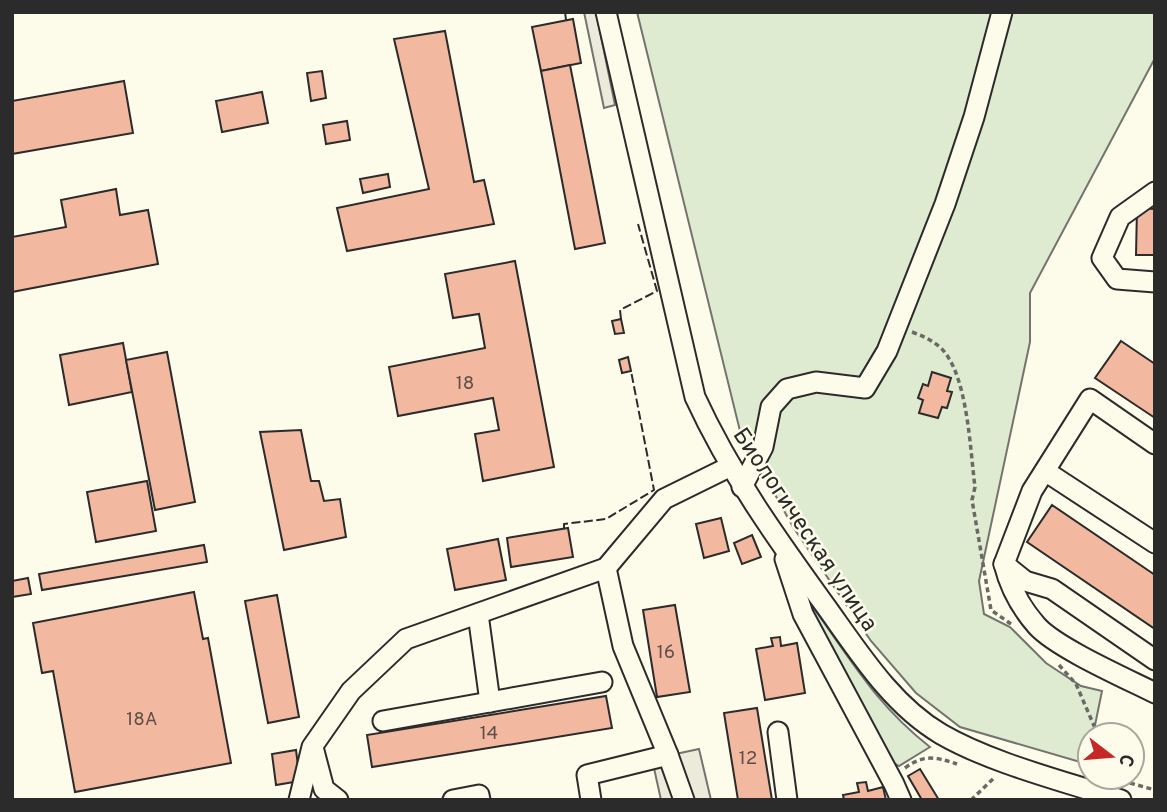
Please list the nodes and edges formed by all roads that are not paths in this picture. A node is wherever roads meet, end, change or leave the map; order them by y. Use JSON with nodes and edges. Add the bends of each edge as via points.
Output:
{"nodes":[{"id":1,"x":606,"y":12,"type":"edge"},
{"id":2,"x":1002,"y":12,"type":"edge"},
{"id":3,"x":1155,"y":192,"type":"edge"},
{"id":4,"x":1153,"y":283,"type":"edge"},
{"id":5,"x":1155,"y":444,"type":"edge"},
{"id":6,"x":731,"y":467,"type":"junction"},
{"id":7,"x":1045,"y":471,"type":"junction"},
{"id":8,"x":742,"y":487,"type":"junction"},
{"id":9,"x":779,"y":541,"type":"junction"},
{"id":10,"x":1155,"y":543,"type":"edge"},
{"id":11,"x":1004,"y":564,"type":"junction"},
{"id":12,"x":606,"y":568,"type":"junction"},
{"id":13,"x":478,"y":614,"type":"junction"},
{"id":14,"x":1155,"y":660,"type":"edge"},
{"id":15,"x":602,"y":682,"type":"dead end"},
{"id":16,"x":1155,"y":693,"type":"edge"},
{"id":17,"x":490,"y":702,"type":"junction"},
{"id":18,"x":383,"y":721,"type":"dead end"},
{"id":19,"x":778,"y":732,"type":"dead end"},
{"id":20,"x":312,"y":747,"type":"junction"},
{"id":21,"x":668,"y":755,"type":"junction"},
{"id":22,"x":1076,"y":778,"type":"edge"},
{"id":23,"x":897,"y":792,"type":"edge"},
{"id":24,"x":299,"y":800,"type":"edge"},
{"id":25,"x":338,"y":800,"type":"edge"},
{"id":26,"x":453,"y":800,"type":"edge"},
{"id":27,"x":480,"y":800,"type":"edge"},
{"id":28,"x":591,"y":800,"type":"edge"},
{"id":29,"x":684,"y":800,"type":"edge"},
{"id":30,"x":787,"y":800,"type":"edge"}],
"edges":[{"from":1,"to":6,"type":"street","name":"Биологическая улица","via":[[695,397]]},
{"from":2,"to":8,"type":"street","via":[[945,204],[887,351],[865,388],[816,382],[787,390],[771,407],[763,447]]},
{"from":3,"to":4,"type":"street","via":[[1120,217],[1102,258],[1117,279]]},
{"from":5,"to":7,"type":"street","via":[[1090,400]]},
{"from":6,"to":8,"type":"street","name":"Биологическая улица"},
{"from":6,"to":12,"type":"street","via":[[664,499]]},
{"from":7,"to":10,"type":"street"},
{"from":7,"to":11,"type":"street","via":[[1032,491]]},
{"from":8,"to":9,"type":"street","name":"Биологическая улица"},
{"from":9,"to":22,"type":"street","name":"Биологическая улица","via":[[875,674],[904,706],[940,734],[987,755]]},
{"from":9,"to":23,"type":"street","via":[[803,614]]},
{"from":11,"to":14,"type":"street","via":[[1025,581],[1052,589]]},
{"from":11,"to":16,"type":"street","via":[[1010,588],[1038,627],[1068,648]]},
{"from":12,"to":13,"type":"street"},
{"from":12,"to":21,"type":"street","via":[[623,646]]},
{"from":13,"to":17,"type":"street"},
{"from":13,"to":20,"type":"street","via":[[406,639],[351,691]]},
{"from":15,"to":17,"type":"street"},
{"from":17,"to":18,"type":"street"},
{"from":19,"to":30,"type":"street"},
{"from":20,"to":24,"type":"street"},
{"from":20,"to":25,"type":"street","via":[[324,789]]},
{"from":21,"to":28,"type":"street","via":[[587,775]]},
{"from":21,"to":29,"type":"street"},
{"from":26,"to":27,"type":"street","via":[[479,795]]}]}
